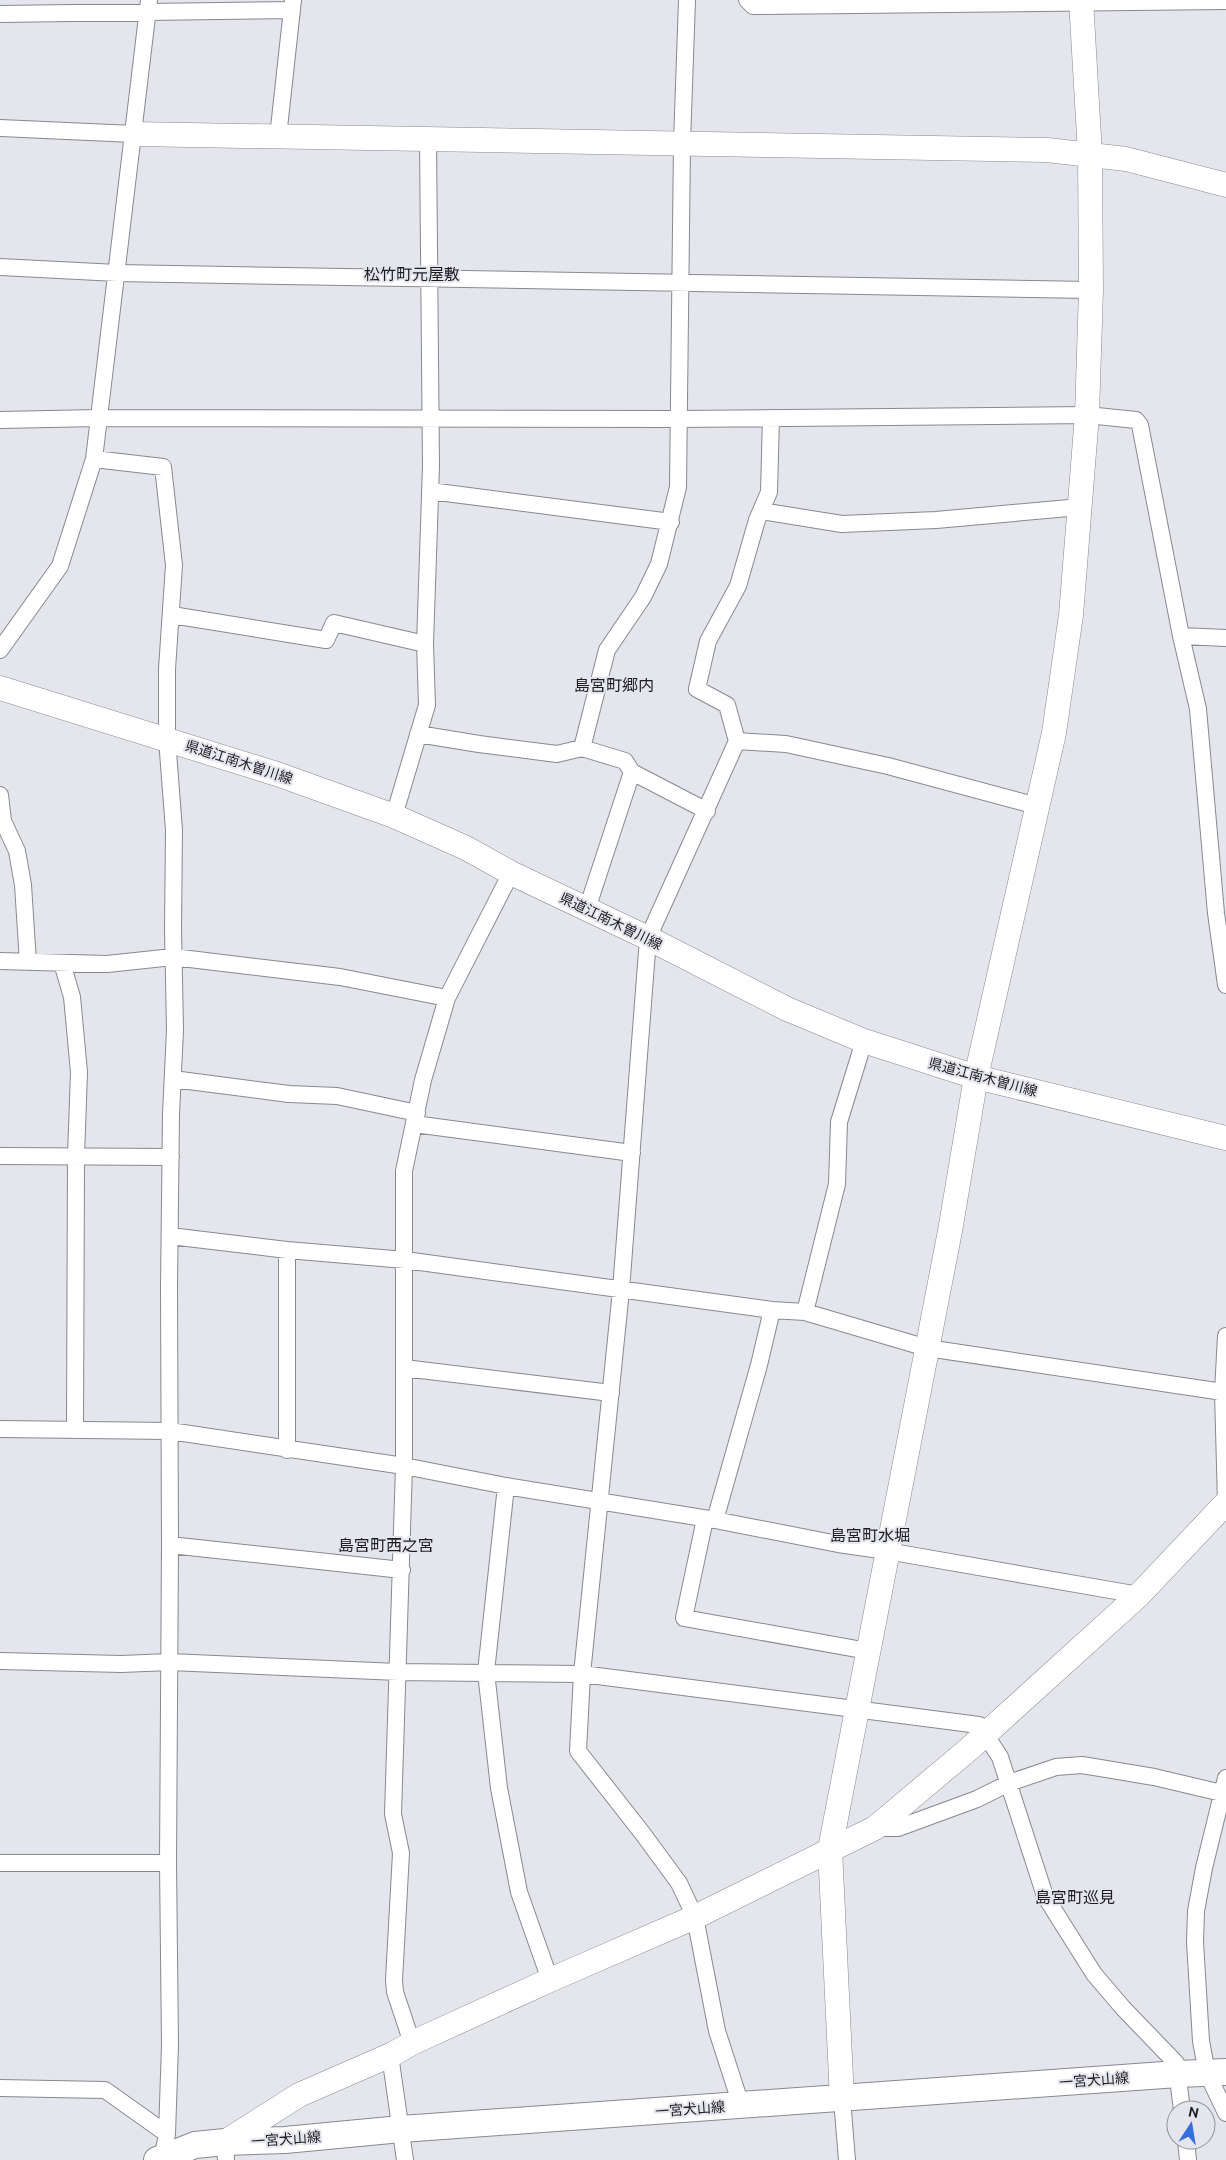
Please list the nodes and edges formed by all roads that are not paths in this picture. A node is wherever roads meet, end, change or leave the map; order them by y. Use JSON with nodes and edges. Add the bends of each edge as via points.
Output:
{"nodes":[{"id":1,"x":687,"y":0,"type":"edge"},
{"id":2,"x":747,"y":0,"type":"edge"},
{"id":3,"x":1081,"y":1,"type":"edge"},
{"id":4,"x":1226,"y":1,"type":"edge"},
{"id":5,"x":293,"y":5,"type":"edge"},
{"id":6,"x":148,"y":6,"type":"edge"},
{"id":7,"x":0,"y":14,"type":"edge"},
{"id":8,"x":0,"y":128,"type":"edge"},
{"id":9,"x":134,"y":134,"type":"junction"},
{"id":10,"x":278,"y":137,"type":"junction"},
{"id":11,"x":428,"y":140,"type":"junction"},
{"id":12,"x":682,"y":143,"type":"junction"},
{"id":13,"x":1090,"y":154,"type":"junction"},
{"id":14,"x":1226,"y":185,"type":"edge"},
{"id":15,"x":0,"y":267,"type":"edge"},
{"id":16,"x":117,"y":273,"type":"junction"},
{"id":17,"x":430,"y":278,"type":"junction"},
{"id":18,"x":682,"y":281,"type":"junction"},
{"id":19,"x":1091,"y":290,"type":"junction"},
{"id":20,"x":1087,"y":415,"type":"junction"},
{"id":21,"x":98,"y":418,"type":"junction"},
{"id":22,"x":771,"y":418,"type":"junction"},
{"id":23,"x":430,"y":419,"type":"junction"},
{"id":24,"x":678,"y":419,"type":"junction"},
{"id":25,"x":0,"y":420,"type":"edge"},
{"id":26,"x":94,"y":459,"type":"junction"},
{"id":27,"x":430,"y":491,"type":"junction"},
{"id":28,"x":1080,"y":507,"type":"junction"},
{"id":29,"x":761,"y":511,"type":"junction"},
{"id":30,"x":670,"y":522,"type":"junction"},
{"id":31,"x":172,"y":615,"type":"junction"},
{"id":32,"x":1181,"y":636,"type":"junction"},
{"id":33,"x":1226,"y":638,"type":"edge"},
{"id":34,"x":426,"y":644,"type":"junction"},
{"id":35,"x":0,"y":650,"type":"edge"},
{"id":36,"x":0,"y":690,"type":"edge"},
{"id":37,"x":418,"y":734,"type":"junction"},
{"id":38,"x":167,"y":739,"type":"junction"},
{"id":39,"x":737,"y":741,"type":"junction"},
{"id":40,"x":582,"y":748,"type":"junction"},
{"id":41,"x":632,"y":772,"type":"junction"},
{"id":42,"x":0,"y":795,"type":"edge"},
{"id":43,"x":1037,"y":806,"type":"junction"},
{"id":44,"x":707,"y":811,"type":"junction"},
{"id":45,"x":394,"y":816,"type":"junction"},
{"id":46,"x":5,"y":837,"type":"edge"},
{"id":47,"x":511,"y":873,"type":"junction"},
{"id":48,"x":587,"y":909,"type":"junction"},
{"id":49,"x":1221,"y":913,"type":"edge"},
{"id":50,"x":648,"y":938,"type":"junction"},
{"id":51,"x":174,"y":957,"type":"junction"},
{"id":52,"x":0,"y":961,"type":"edge"},
{"id":53,"x":28,"y":962,"type":"junction"},
{"id":54,"x":62,"y":963,"type":"junction"},
{"id":55,"x":1226,"y":985,"type":"edge"},
{"id":56,"x":447,"y":998,"type":"junction"},
{"id":57,"x":864,"y":1042,"type":"junction"},
{"id":58,"x":976,"y":1076,"type":"junction"},
{"id":59,"x":173,"y":1079,"type":"junction"},
{"id":60,"x":415,"y":1118,"type":"junction"},
{"id":61,"x":1226,"y":1138,"type":"edge"},
{"id":62,"x":632,"y":1153,"type":"junction"},
{"id":63,"x":0,"y":1156,"type":"edge"},
{"id":64,"x":76,"y":1156,"type":"junction"},
{"id":65,"x":171,"y":1157,"type":"junction"},
{"id":66,"x":170,"y":1236,"type":"junction"},
{"id":67,"x":287,"y":1250,"type":"junction"},
{"id":68,"x":405,"y":1260,"type":"junction"},
{"id":69,"x":621,"y":1290,"type":"junction"},
{"id":70,"x":772,"y":1310,"type":"junction"},
{"id":71,"x":805,"y":1312,"type":"junction"},
{"id":72,"x":1226,"y":1336,"type":"edge"},
{"id":73,"x":927,"y":1348,"type":"junction"},
{"id":74,"x":404,"y":1368,"type":"junction"},
{"id":75,"x":1223,"y":1392,"type":"junction"},
{"id":76,"x":611,"y":1393,"type":"junction"},
{"id":77,"x":0,"y":1429,"type":"edge"},
{"id":78,"x":76,"y":1430,"type":"junction"},
{"id":79,"x":170,"y":1431,"type":"junction"},
{"id":80,"x":287,"y":1450,"type":"junction"},
{"id":81,"x":404,"y":1466,"type":"junction"},
{"id":82,"x":506,"y":1486,"type":"junction"},
{"id":83,"x":601,"y":1501,"type":"junction"},
{"id":84,"x":1226,"y":1503,"type":"edge"},
{"id":85,"x":710,"y":1519,"type":"junction"},
{"id":86,"x":170,"y":1545,"type":"junction"},
{"id":87,"x":888,"y":1550,"type":"junction"},
{"id":88,"x":402,"y":1570,"type":"junction"},
{"id":89,"x":1139,"y":1595,"type":"junction"},
{"id":90,"x":868,"y":1652,"type":"junction"},
{"id":91,"x":0,"y":1661,"type":"edge"},
{"id":92,"x":170,"y":1662,"type":"junction"},
{"id":93,"x":398,"y":1672,"type":"junction"},
{"id":94,"x":486,"y":1672,"type":"junction"},
{"id":95,"x":582,"y":1674,"type":"junction"},
{"id":96,"x":858,"y":1709,"type":"junction"},
{"id":97,"x":985,"y":1735,"type":"junction"},
{"id":98,"x":1010,"y":1783,"type":"junction"},
{"id":99,"x":1225,"y":1789,"type":"edge"},
{"id":100,"x":875,"y":1828,"type":"junction"},
{"id":101,"x":830,"y":1849,"type":"junction"},
{"id":102,"x":0,"y":1863,"type":"edge"},
{"id":103,"x":168,"y":1863,"type":"junction"},
{"id":104,"x":695,"y":1917,"type":"junction"},
{"id":105,"x":550,"y":1980,"type":"junction"},
{"id":106,"x":412,"y":2043,"type":"junction"},
{"id":107,"x":390,"y":2055,"type":"junction"},
{"id":108,"x":1217,"y":2073,"type":"edge"},
{"id":109,"x":1178,"y":2074,"type":"junction"},
{"id":110,"x":0,"y":2088,"type":"edge"},
{"id":111,"x":842,"y":2099,"type":"junction"},
{"id":112,"x":1181,"y":2100,"type":"edge"},
{"id":113,"x":741,"y":2105,"type":"junction"},
{"id":114,"x":1226,"y":2113,"type":"edge"},
{"id":115,"x":401,"y":2129,"type":"junction"},
{"id":116,"x":226,"y":2151,"type":"edge"},
{"id":117,"x":162,"y":2153,"type":"edge"},
{"id":118,"x":405,"y":2160,"type":"edge"},
{"id":119,"x":847,"y":2160,"type":"edge"}],
"edges":[{"from":1,"to":12,"type":"street"},
{"from":2,"to":3,"type":"street","via":[[754,6]]},
{"from":3,"to":4,"type":"street"},
{"from":3,"to":13,"type":"street"},
{"from":5,"to":6,"type":"street"},
{"from":5,"to":10,"type":"street"},
{"from":6,"to":7,"type":"street"},
{"from":6,"to":9,"type":"street"},
{"from":8,"to":9,"type":"street"},
{"from":9,"to":10,"type":"street"},
{"from":9,"to":16,"type":"street"},
{"from":10,"to":11,"type":"street"},
{"from":11,"to":12,"type":"street"},
{"from":11,"to":17,"type":"street"},
{"from":12,"to":13,"type":"street","via":[[1047,150]]},
{"from":12,"to":18,"type":"street"},
{"from":13,"to":14,"type":"street","via":[[1126,159]]},
{"from":13,"to":19,"type":"street"},
{"from":15,"to":16,"type":"street"},
{"from":16,"to":17,"type":"street"},
{"from":16,"to":21,"type":"street"},
{"from":17,"to":18,"type":"street"},
{"from":17,"to":23,"type":"street"},
{"from":18,"to":19,"type":"street"},
{"from":18,"to":24,"type":"street"},
{"from":19,"to":20,"type":"street"},
{"from":20,"to":22,"type":"street"},
{"from":20,"to":28,"type":"street"},
{"from":20,"to":32,"type":"street","via":[[1136,420],[1140,425]]},
{"from":21,"to":23,"type":"street"},
{"from":21,"to":25,"type":"street"},
{"from":21,"to":26,"type":"street"},
{"from":22,"to":24,"type":"street"},
{"from":22,"to":29,"type":"street","via":[[769,492]]},
{"from":23,"to":24,"type":"street"},
{"from":23,"to":27,"type":"street"},
{"from":24,"to":30,"type":"street","via":[[678,488]]},
{"from":26,"to":31,"type":"street","via":[[163,467],[174,565]]},
{"from":26,"to":35,"type":"street","via":[[60,566]]},
{"from":27,"to":30,"type":"street"},
{"from":27,"to":34,"type":"street"},
{"from":28,"to":29,"type":"street","via":[[936,520],[842,524]]},
{"from":28,"to":43,"type":"street","via":[[1070,625],[1054,733]]},
{"from":29,"to":39,"type":"street","via":[[738,586],[708,641],[697,689],[727,705]]},
{"from":30,"to":40,"type":"street","via":[[659,564],[643,597],[606,650]]},
{"from":31,"to":34,"type":"street","via":[[326,640],[334,623]]},
{"from":31,"to":38,"type":"street","via":[[167,669]]},
{"from":32,"to":33,"type":"street"},
{"from":32,"to":49,"type":"street","via":[[1198,709]]},
{"from":34,"to":37,"type":"street","via":[[427,705]]},
{"from":36,"to":38,"type":"street","name":"県道江南木曽川線"},
{"from":37,"to":40,"type":"street","via":[[557,754]]},
{"from":37,"to":45,"type":"street"},
{"from":38,"to":45,"type":"street","name":"県道江南木曽川線"},
{"from":38,"to":51,"type":"street","via":[[174,830]]},
{"from":39,"to":43,"type":"street","via":[[795,746],[888,766]]},
{"from":39,"to":44,"type":"street"},
{"from":40,"to":41,"type":"street","via":[[625,761]]},
{"from":41,"to":44,"type":"street"},
{"from":41,"to":48,"type":"street"},
{"from":42,"to":46,"type":"street"},
{"from":43,"to":58,"type":"street"},
{"from":44,"to":50,"type":"street"},
{"from":45,"to":47,"type":"street","name":"県道江南木曽川線","via":[[466,848]]},
{"from":46,"to":53,"type":"street","via":[[17,851],[23,885]]},
{"from":47,"to":48,"type":"street","name":"県道江南木曽川線"},
{"from":47,"to":56,"type":"street"},
{"from":48,"to":50,"type":"street","name":"県道江南木曽川線"},
{"from":49,"to":55,"type":"street"},
{"from":50,"to":57,"type":"street","name":"県道江南木曽川線","via":[[788,1009]]},
{"from":50,"to":62,"type":"street"},
{"from":51,"to":54,"type":"street","via":[[106,964]]},
{"from":51,"to":56,"type":"street","via":[[340,977]]},
{"from":51,"to":59,"type":"street"},
{"from":52,"to":53,"type":"street"},
{"from":53,"to":54,"type":"street"},
{"from":54,"to":64,"type":"street","via":[[72,997],[79,1072]]},
{"from":56,"to":60,"type":"street"},
{"from":57,"to":58,"type":"street","name":"県道江南木曽川線"},
{"from":57,"to":71,"type":"street","via":[[839,1122],[837,1184]]},
{"from":58,"to":61,"type":"street","name":"県道江南木曽川線"},
{"from":58,"to":73,"type":"street"},
{"from":59,"to":60,"type":"street","via":[[290,1094],[337,1096]]},
{"from":59,"to":65,"type":"street"},
{"from":60,"to":62,"type":"street"},
{"from":60,"to":68,"type":"street","via":[[404,1171]]},
{"from":62,"to":69,"type":"street"},
{"from":63,"to":64,"type":"street"},
{"from":64,"to":65,"type":"street"},
{"from":64,"to":78,"type":"street"},
{"from":65,"to":66,"type":"street"},
{"from":66,"to":67,"type":"street"},
{"from":66,"to":79,"type":"street"},
{"from":67,"to":68,"type":"street"},
{"from":67,"to":80,"type":"street"},
{"from":68,"to":69,"type":"street"},
{"from":68,"to":74,"type":"street"},
{"from":69,"to":70,"type":"street"},
{"from":69,"to":76,"type":"street"},
{"from":70,"to":71,"type":"street"},
{"from":70,"to":85,"type":"street","via":[[759,1365]]},
{"from":71,"to":73,"type":"street"},
{"from":72,"to":75,"type":"street"},
{"from":73,"to":75,"type":"street"},
{"from":73,"to":87,"type":"street"},
{"from":74,"to":76,"type":"street"},
{"from":74,"to":81,"type":"street"},
{"from":75,"to":84,"type":"street"},
{"from":76,"to":83,"type":"street"},
{"from":77,"to":78,"type":"street"},
{"from":78,"to":79,"type":"street"},
{"from":79,"to":80,"type":"street"},
{"from":79,"to":86,"type":"street"},
{"from":80,"to":81,"type":"street"},
{"from":81,"to":82,"type":"street"},
{"from":81,"to":88,"type":"street"},
{"from":82,"to":83,"type":"street"},
{"from":82,"to":94,"type":"street"},
{"from":83,"to":85,"type":"street"},
{"from":83,"to":95,"type":"street"},
{"from":84,"to":89,"type":"street"},
{"from":85,"to":87,"type":"street","via":[[838,1544]]},
{"from":85,"to":90,"type":"street","via":[[684,1618]]},
{"from":86,"to":88,"type":"street"},
{"from":86,"to":92,"type":"street"},
{"from":87,"to":89,"type":"street"},
{"from":87,"to":90,"type":"street"},
{"from":88,"to":93,"type":"street"},
{"from":89,"to":97,"type":"street"},
{"from":90,"to":96,"type":"street"},
{"from":91,"to":92,"type":"street"},
{"from":92,"to":93,"type":"street"},
{"from":92,"to":103,"type":"street"},
{"from":93,"to":94,"type":"street"},
{"from":93,"to":106,"type":"street","via":[[393,1814],[401,1853],[394,1980]]},
{"from":94,"to":95,"type":"street"},
{"from":94,"to":105,"type":"street","via":[[499,1788],[519,1892]]},
{"from":95,"to":96,"type":"street"},
{"from":95,"to":104,"type":"street","via":[[578,1751],[679,1883]]},
{"from":96,"to":97,"type":"street","via":[[980,1725]]},
{"from":96,"to":101,"type":"street"},
{"from":97,"to":98,"type":"street","via":[[1000,1756]]},
{"from":97,"to":100,"type":"street"},
{"from":98,"to":99,"type":"street","via":[[1056,1767],[1082,1766]]},
{"from":98,"to":100,"type":"street","via":[[977,1799],[898,1828]]},
{"from":98,"to":109,"type":"street","via":[[1045,1896],[1094,1974],[1176,2063]]},
{"from":99,"to":108,"type":"street","via":[[1196,1910],[1195,1942],[1201,2041]]},
{"from":100,"to":101,"type":"street"},
{"from":101,"to":104,"type":"street"},
{"from":101,"to":111,"type":"street"},
{"from":102,"to":103,"type":"street"},
{"from":103,"to":117,"type":"street","via":[[170,2045]]},
{"from":104,"to":105,"type":"street"},
{"from":104,"to":113,"type":"street","via":[[717,2031]]},
{"from":105,"to":106,"type":"street"},
{"from":106,"to":107,"type":"street"},
{"from":107,"to":115,"type":"street"},
{"from":107,"to":116,"type":"street","via":[[299,2095]]},
{"from":108,"to":109,"type":"main road","name":"一宮犬山線"},
{"from":108,"to":114,"type":"street"},
{"from":109,"to":111,"type":"main road","name":"一宮犬山線"},
{"from":109,"to":112,"type":"street"},
{"from":110,"to":117,"type":"street","via":[[105,2090]]},
{"from":111,"to":113,"type":"main road","name":"一宮犬山線"},
{"from":111,"to":119,"type":"street"},
{"from":113,"to":115,"type":"main road","name":"一宮犬山線"},
{"from":115,"to":116,"type":"main road","name":"一宮犬山線","via":[[285,2140]]},
{"from":115,"to":118,"type":"street"},
{"from":116,"to":117,"type":"main road","name":"一宮犬山線","via":[[195,2145]]}]}
